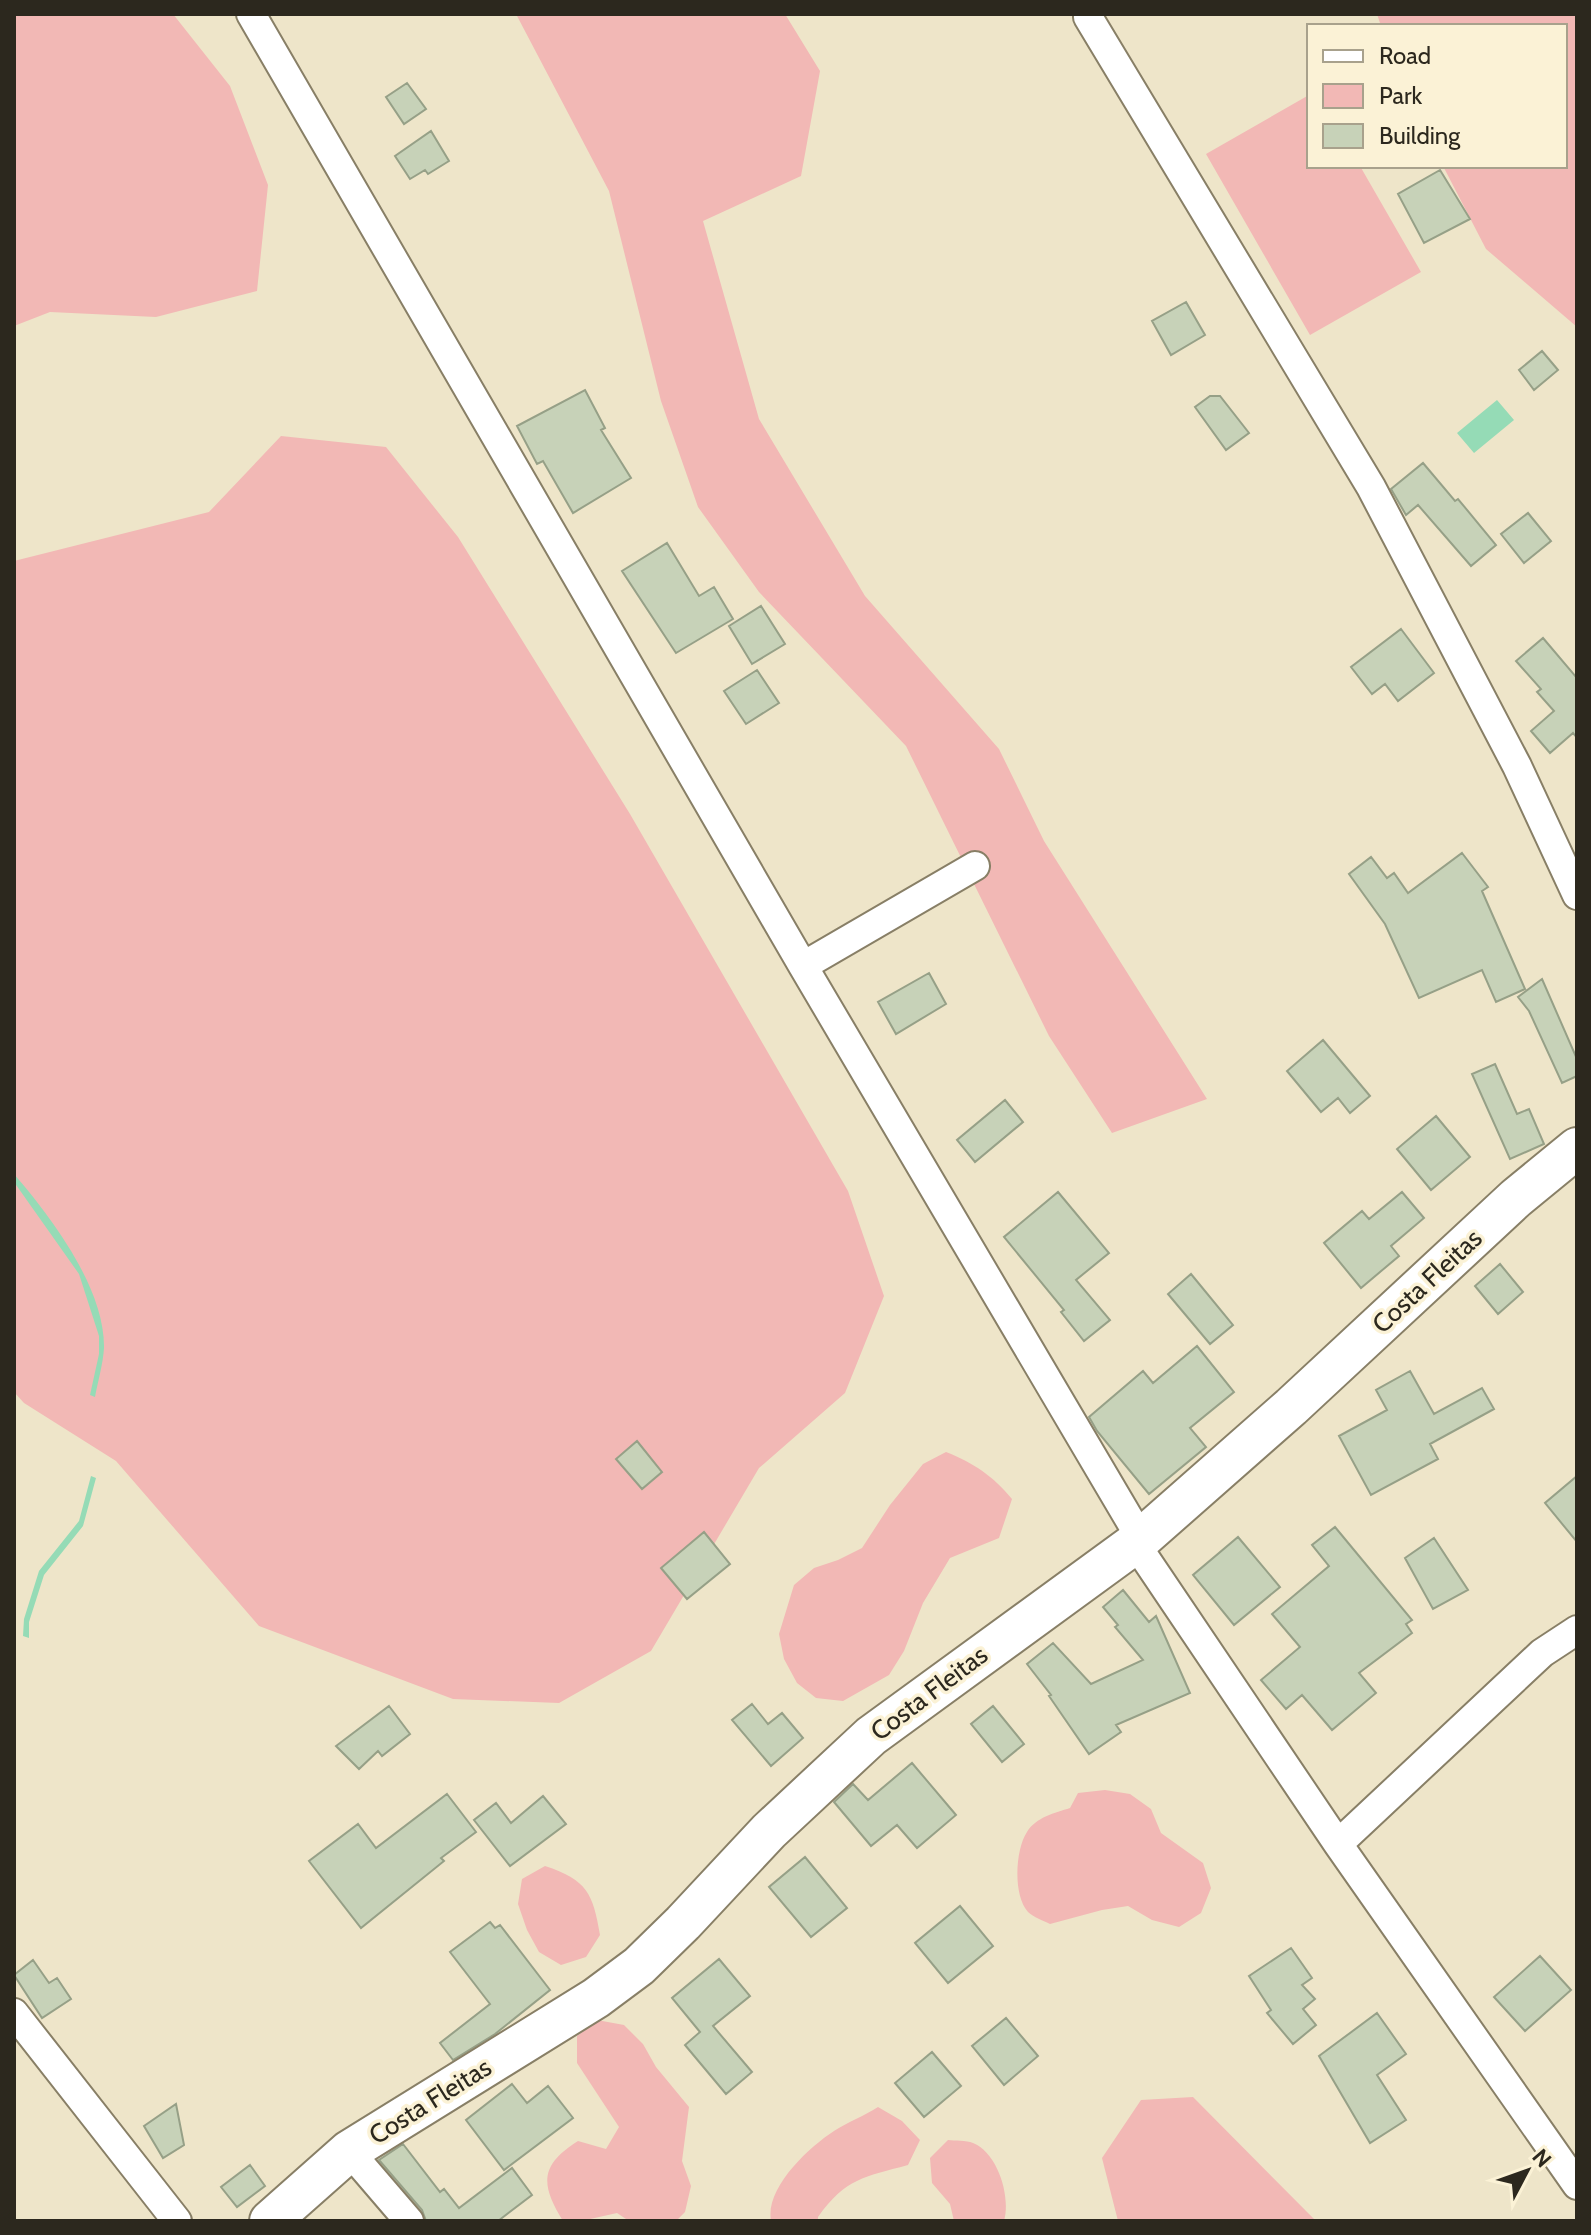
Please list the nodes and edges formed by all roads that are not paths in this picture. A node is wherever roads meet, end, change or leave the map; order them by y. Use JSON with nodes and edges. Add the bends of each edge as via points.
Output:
{"nodes":[{"id":1,"x":251,"y":14,"type":"edge"},
{"id":2,"x":1088,"y":17,"type":"dead end"},
{"id":3,"x":975,"y":866,"type":"dead end"},
{"id":4,"x":1577,"y":895,"type":"edge"},
{"id":5,"x":803,"y":966,"type":"junction"},
{"id":6,"x":1577,"y":1148,"type":"edge"},
{"id":7,"x":1138,"y":1541,"type":"junction"},
{"id":8,"x":1577,"y":1630,"type":"edge"},
{"id":9,"x":1338,"y":1844,"type":"junction"},
{"id":10,"x":14,"y":2013,"type":"edge"},
{"id":11,"x":349,"y":2151,"type":"junction"},
{"id":12,"x":1577,"y":2185,"type":"edge"},
{"id":13,"x":177,"y":2221,"type":"edge"},
{"id":14,"x":270,"y":2221,"type":"edge"},
{"id":15,"x":409,"y":2221,"type":"edge"}],
"edges":[{"from":1,"to":5,"type":"street"},
{"from":2,"to":4,"type":"street","via":[[1371,487],[1517,766]]},
{"from":3,"to":5,"type":"street"},
{"from":5,"to":7,"type":"street"},
{"from":6,"to":7,"type":"main road","name":"Costa Fleitas"},
{"from":7,"to":9,"type":"street"},
{"from":7,"to":11,"type":"main road","name":"Costa Fleitas","via":[[871,1736],[769,1831],[639,1966]]},
{"from":8,"to":9,"type":"street","via":[[1542,1653]]},
{"from":9,"to":12,"type":"street"},
{"from":10,"to":13,"type":"street"},
{"from":11,"to":14,"type":"main road","name":"Costa Fleitas"},
{"from":11,"to":15,"type":"street"}]}
